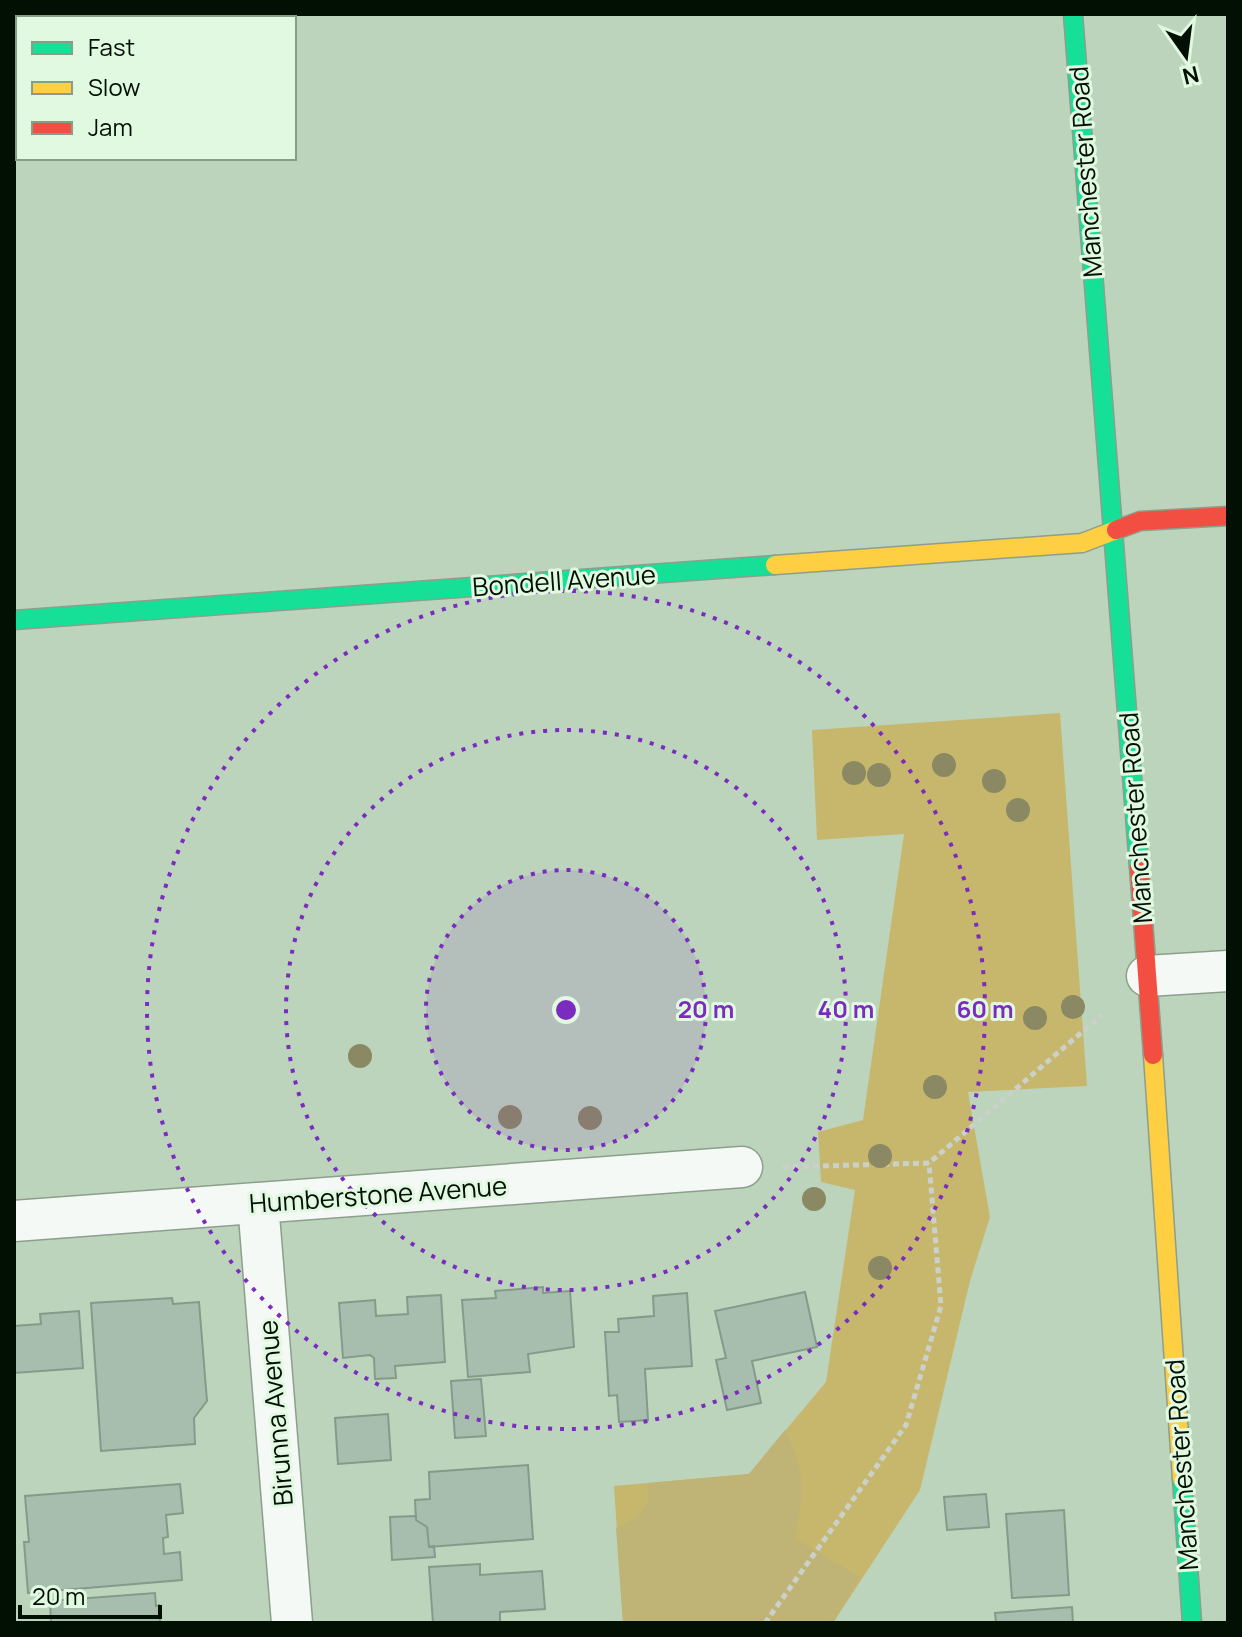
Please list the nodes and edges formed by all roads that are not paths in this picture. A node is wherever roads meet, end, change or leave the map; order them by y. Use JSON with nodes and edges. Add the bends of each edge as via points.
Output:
{"nodes":[{"id":1,"x":1073,"y":14,"type":"edge"},
{"id":2,"x":1228,"y":516,"type":"edge"},
{"id":3,"x":1113,"y":532,"type":"junction"},
{"id":4,"x":14,"y":620,"type":"edge"},
{"id":5,"x":1228,"y":971,"type":"edge"},
{"id":6,"x":1147,"y":976,"type":"junction"},
{"id":7,"x":742,"y":1167,"type":"road end"},
{"id":8,"x":258,"y":1203,"type":"junction"},
{"id":9,"x":14,"y":1221,"type":"edge"},
{"id":10,"x":292,"y":1623,"type":"edge"},
{"id":11,"x":1192,"y":1623,"type":"edge"}],
"edges":[{"from":1,"to":3,"type":"street","name":"Manchester Road"},
{"from":2,"to":3,"type":"street","name":"Bondell Avenue","via":[[1140,521]]},
{"from":3,"to":4,"type":"street","name":"Bondell Avenue","via":[[1082,543]]},
{"from":3,"to":6,"type":"street","name":"Manchester Road"},
{"from":5,"to":6,"type":"street"},
{"from":6,"to":11,"type":"street","name":"Manchester Road"},
{"from":7,"to":8,"type":"street","name":"Humberstone Avenue"},
{"from":8,"to":9,"type":"street","name":"Humberstone Avenue"},
{"from":8,"to":10,"type":"street","name":"Birunna Avenue"}]}
